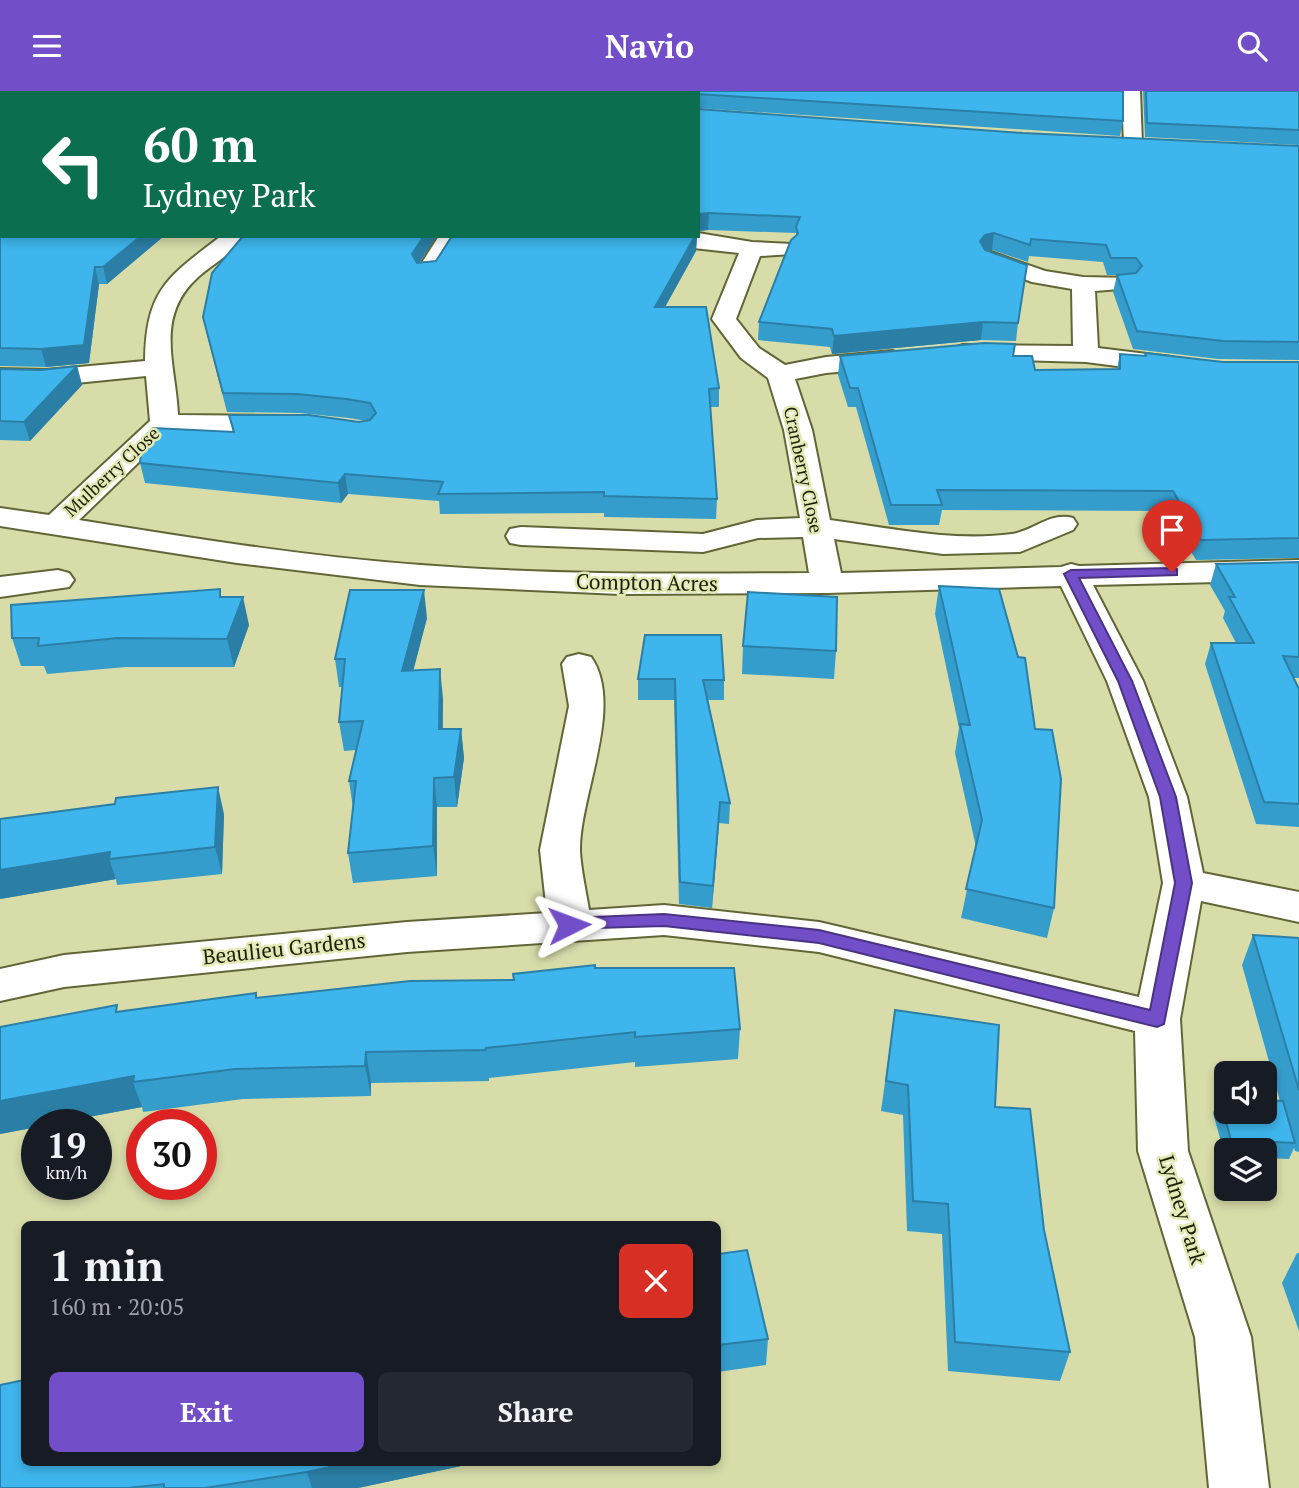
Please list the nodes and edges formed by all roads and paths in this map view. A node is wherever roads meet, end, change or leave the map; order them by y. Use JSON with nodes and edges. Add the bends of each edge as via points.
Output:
{"nodes":[{"id":1,"x":1131,"y":91,"type":"edge"},
{"id":2,"x":1108,"y":143,"type":"edge"},
{"id":3,"x":233,"y":238,"type":"edge"},
{"id":4,"x":449,"y":238,"type":"edge"},
{"id":5,"x":666,"y":238,"type":"edge"},
{"id":6,"x":752,"y":249,"type":"junction"},
{"id":7,"x":784,"y":249,"type":"edge"},
{"id":8,"x":991,"y":259,"type":"edge"},
{"id":9,"x":427,"y":272,"type":"edge"},
{"id":10,"x":1124,"y":283,"type":"edge"},
{"id":11,"x":1083,"y":284,"type":"junction"},
{"id":12,"x":1086,"y":354,"type":"junction"},
{"id":13,"x":158,"y":367,"type":"junction"},
{"id":14,"x":1192,"y":367,"type":"edge"},
{"id":15,"x":780,"y":374,"type":"junction"},
{"id":16,"x":0,"y":377,"type":"edge"},
{"id":17,"x":164,"y":423,"type":"junction"},
{"id":18,"x":312,"y":424,"type":"edge"},
{"id":19,"x":0,"y":517,"type":"edge"},
{"id":20,"x":1062,"y":524,"type":"dead end"},
{"id":21,"x":54,"y":527,"type":"junction"},
{"id":22,"x":814,"y":527,"type":"junction"},
{"id":23,"x":521,"y":536,"type":"dead end"},
{"id":24,"x":1299,"y":570,"type":"edge"},
{"id":25,"x":1071,"y":574,"type":"junction"},
{"id":26,"x":58,"y":580,"type":"dead end"},
{"id":27,"x":827,"y":583,"type":"junction"},
{"id":28,"x":0,"y":587,"type":"edge"},
{"id":29,"x":579,"y":664,"type":"dead end"},
{"id":30,"x":1184,"y":883,"type":"junction"},
{"id":31,"x":1299,"y":907,"type":"edge"},
{"id":32,"x":569,"y":925,"type":"junction"},
{"id":33,"x":0,"y":985,"type":"edge"},
{"id":34,"x":1157,"y":1019,"type":"junction"},
{"id":35,"x":1239,"y":1488,"type":"edge"}],
"edges":[{"from":1,"to":2,"type":"street","via":[[1139,145]]},
{"from":3,"to":13,"type":"street","name":"Mulberry Close","via":[[166,300]]},
{"from":4,"to":9,"type":"street"},
{"from":5,"to":6,"type":"street"},
{"from":6,"to":7,"type":"street"},
{"from":6,"to":15,"type":"street","via":[[724,319],[750,353]]},
{"from":8,"to":11,"type":"street","via":[[1040,277]]},
{"from":10,"to":11,"type":"street"},
{"from":11,"to":12,"type":"street"},
{"from":12,"to":14,"type":"street"},
{"from":12,"to":15,"type":"street","via":[[981,351],[826,365]]},
{"from":13,"to":16,"type":"street","via":[[46,378]]},
{"from":13,"to":17,"type":"street","name":"Mulberry Close","via":[[166,400]]},
{"from":15,"to":22,"type":"street","name":"Cranberry Close","via":[[799,431]]},
{"from":17,"to":18,"type":"street"},
{"from":17,"to":21,"type":"street","name":"Mulberry Close"},
{"from":19,"to":21,"type":"street","name":"Compton Acres"},
{"from":20,"to":22,"type":"street","via":[[1020,543],[943,545]]},
{"from":21,"to":27,"type":"street","name":"Compton Acres","via":[[421,575],[620,584]]},
{"from":22,"to":23,"type":"street","via":[[757,529],[703,543]]},
{"from":22,"to":27,"type":"street","name":"Cranberry Close"},
{"from":24,"to":25,"type":"street","name":"Compton Acres"},
{"from":25,"to":27,"type":"street","name":"Compton Acres"},
{"from":25,"to":30,"type":"street","name":"Lydney Park","via":[[1125,681],[1168,797]]},
{"from":26,"to":28,"type":"street"},
{"from":29,"to":32,"type":"street","via":[[587,706],[560,850]]},
{"from":30,"to":31,"type":"street"},
{"from":30,"to":34,"type":"street","name":"Lydney Park"},
{"from":32,"to":33,"type":"street","name":"Beaulieu Gardens","via":[[64,971]]},
{"from":32,"to":34,"type":"street","name":"Beaulieu Gardens","via":[[664,920],[819,937]]},
{"from":34,"to":35,"type":"street","name":"Lydney Park","via":[[1163,1151],[1223,1337]]}]}
